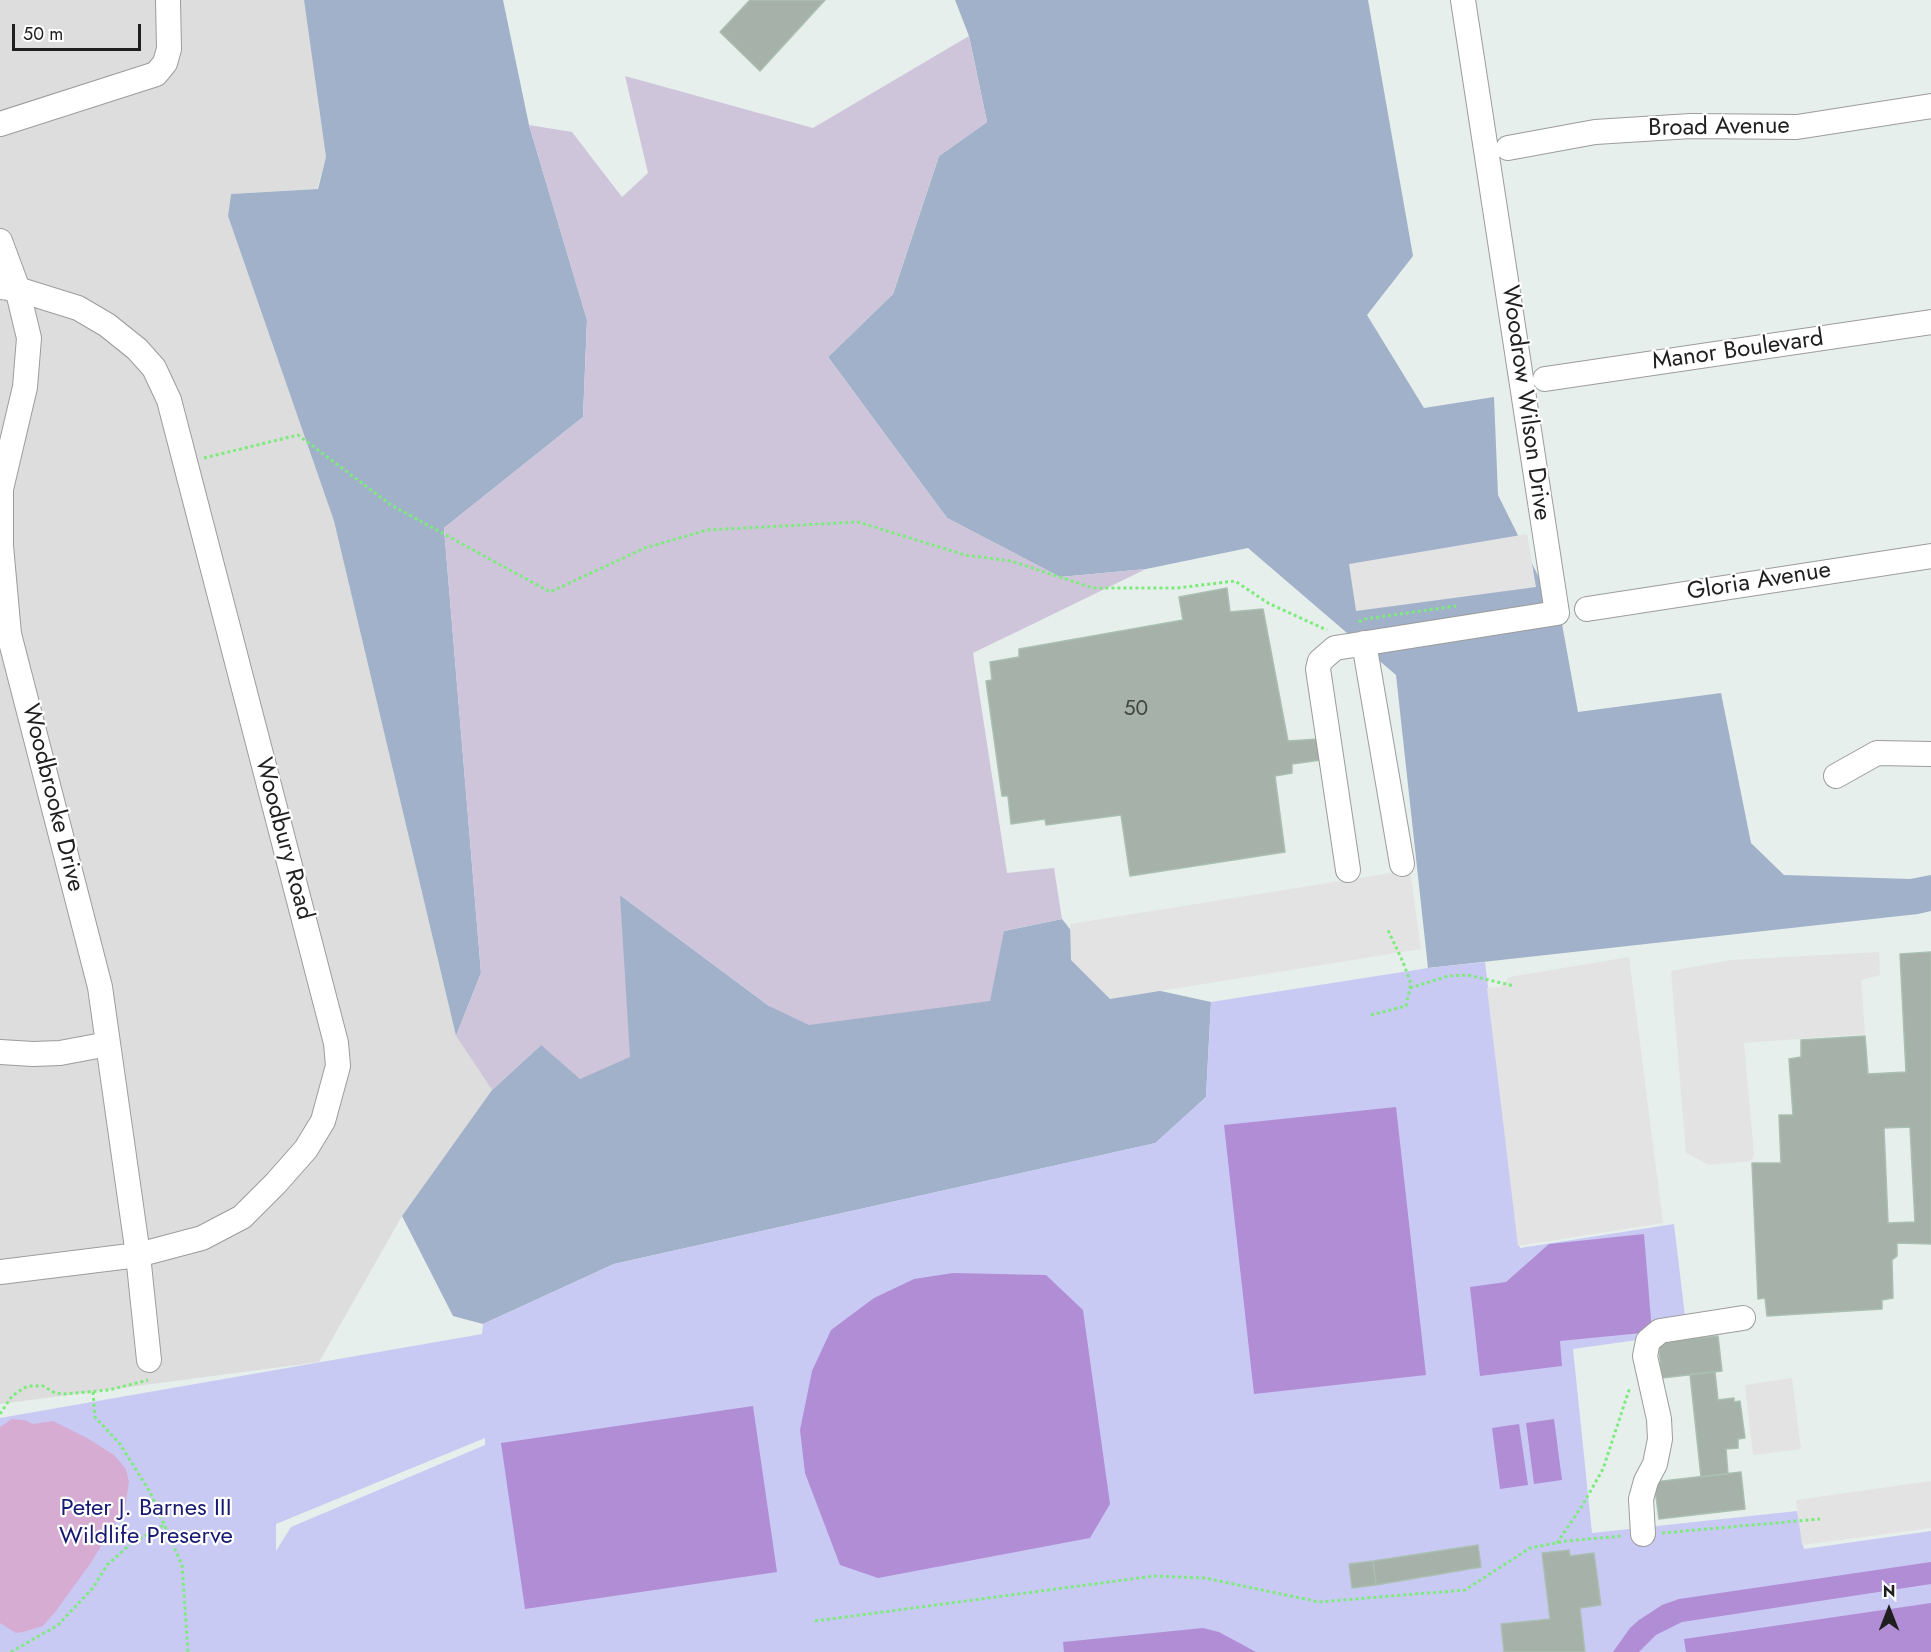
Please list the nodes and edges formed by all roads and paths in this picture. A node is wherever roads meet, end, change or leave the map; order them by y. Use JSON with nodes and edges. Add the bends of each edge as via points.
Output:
{"nodes":[{"id":1,"x":168,"y":0,"type":"edge"},
{"id":2,"x":1462,"y":0,"type":"edge"},
{"id":3,"x":1931,"y":106,"type":"edge"},
{"id":4,"x":0,"y":124,"type":"edge"},
{"id":5,"x":1508,"y":148,"type":"dead end"},
{"id":6,"x":0,"y":241,"type":"edge"},
{"id":7,"x":8,"y":288,"type":"edge"},
{"id":8,"x":1931,"y":322,"type":"edge"},
{"id":9,"x":1545,"y":379,"type":"dead end"},
{"id":10,"x":185,"y":462,"type":"junction"},
{"id":11,"x":0,"y":493,"type":"edge"},
{"id":12,"x":1931,"y":556,"type":"edge"},
{"id":13,"x":1458,"y":606,"type":"dead end"},
{"id":14,"x":1587,"y":609,"type":"dead end"},
{"id":15,"x":1335,"y":629,"type":"dead end"},
{"id":16,"x":1358,"y":635,"type":"junction"},
{"id":17,"x":1931,"y":754,"type":"edge"},
{"id":18,"x":1836,"y":776,"type":"dead end"},
{"id":19,"x":1402,"y":864,"type":"dead end"},
{"id":20,"x":1348,"y":870,"type":"dead end"},
{"id":21,"x":1388,"y":930,"type":"dead end"},
{"id":22,"x":1514,"y":986,"type":"dead end"},
{"id":23,"x":1410,"y":988,"type":"junction"},
{"id":24,"x":1371,"y":1015,"type":"dead end"},
{"id":25,"x":108,"y":1044,"type":"junction"},
{"id":26,"x":0,"y":1052,"type":"edge"},
{"id":27,"x":138,"y":1255,"type":"junction"},
{"id":28,"x":0,"y":1272,"type":"edge"},
{"id":29,"x":1743,"y":1318,"type":"dead end"},
{"id":30,"x":152,"y":1369,"type":"joint"},
{"id":31,"x":1634,"y":1378,"type":"dead end"},
{"id":32,"x":93,"y":1392,"type":"junction"},
{"id":33,"x":0,"y":1414,"type":"edge"},
{"id":34,"x":1820,"y":1518,"type":"dead end"},
{"id":35,"x":164,"y":1525,"type":"junction"},
{"id":36,"x":1643,"y":1534,"type":"junction"},
{"id":37,"x":1557,"y":1543,"type":"junction"},
{"id":38,"x":815,"y":1621,"type":"dead end"},
{"id":39,"x":11,"y":1652,"type":"edge"},
{"id":40,"x":188,"y":1652,"type":"edge"}],
"edges":[{"from":1,"to":4,"type":"street","via":[[169,49],[156,74]]},
{"from":2,"to":16,"type":"street","name":"Woodrow Wilson Drive","via":[[1557,613]]},
{"from":3,"to":5,"type":"street","name":"Broad Avenue","via":[[1797,128],[1691,126],[1596,132]]},
{"from":6,"to":7,"type":"street","name":"Woodbrooke Drive"},
{"from":7,"to":10,"type":"street","name":"Woodbury Road","via":[[78,308],[137,349],[154,368],[169,400]]},
{"from":7,"to":11,"type":"street","name":"Woodbrooke Drive","via":[[29,338],[25,387]]},
{"from":8,"to":9,"type":"street","name":"Manor Boulevard"},
{"from":10,"to":15,"type":"path","via":[[298,435],[392,505],[550,592],[645,548],[707,530],[858,522],[965,555],[1011,561],[1093,588],[1177,588],[1235,581],[1268,603],[1327,630]]},
{"from":10,"to":27,"type":"street","name":"Woodbury Road","via":[[336,1042],[338,1066],[323,1121],[306,1149],[242,1217],[202,1238]]},
{"from":11,"to":25,"type":"street","name":"Woodbrooke Drive","via":[[9,634],[100,987]]},
{"from":12,"to":14,"type":"street","name":"Gloria Avenue"},
{"from":13,"to":16,"type":"path","via":[[1365,619]]},
{"from":16,"to":19,"type":"street"},
{"from":16,"to":20,"type":"street","name":"Woodrow Wilson Drive","via":[[1335,648],[1320,661],[1318,669]]},
{"from":17,"to":18,"type":"street","via":[[1877,753]]},
{"from":21,"to":23,"type":"path"},
{"from":22,"to":23,"type":"path","via":[[1468,975],[1448,976]]},
{"from":23,"to":24,"type":"path","via":[[1406,1006]]},
{"from":25,"to":26,"type":"street","via":[[60,1053]]},
{"from":25,"to":27,"type":"street","name":"Woodbrooke Drive"},
{"from":27,"to":28,"type":"street","name":"Woodbury Road"},
{"from":27,"to":30,"type":"street","name":"Woodbrooke Drive"},
{"from":29,"to":36,"type":"street","via":[[1660,1331],[1648,1341],[1645,1356],[1660,1439],[1641,1499]]},
{"from":30,"to":32,"type":"path","via":[[109,1390]]},
{"from":31,"to":37,"type":"path","via":[[1602,1469]]},
{"from":32,"to":33,"type":"path","via":[[55,1393],[43,1386],[30,1386],[12,1396]]},
{"from":32,"to":35,"type":"path","via":[[94,1417],[120,1444],[150,1492]]},
{"from":34,"to":36,"type":"path"},
{"from":35,"to":39,"type":"path","via":[[132,1543],[107,1565],[93,1588],[58,1625]]},
{"from":35,"to":40,"type":"path","via":[[182,1565]]},
{"from":36,"to":37,"type":"path"},
{"from":37,"to":38,"type":"path","via":[[1530,1548],[1465,1590],[1318,1602],[1205,1578],[1154,1576]]}]}
